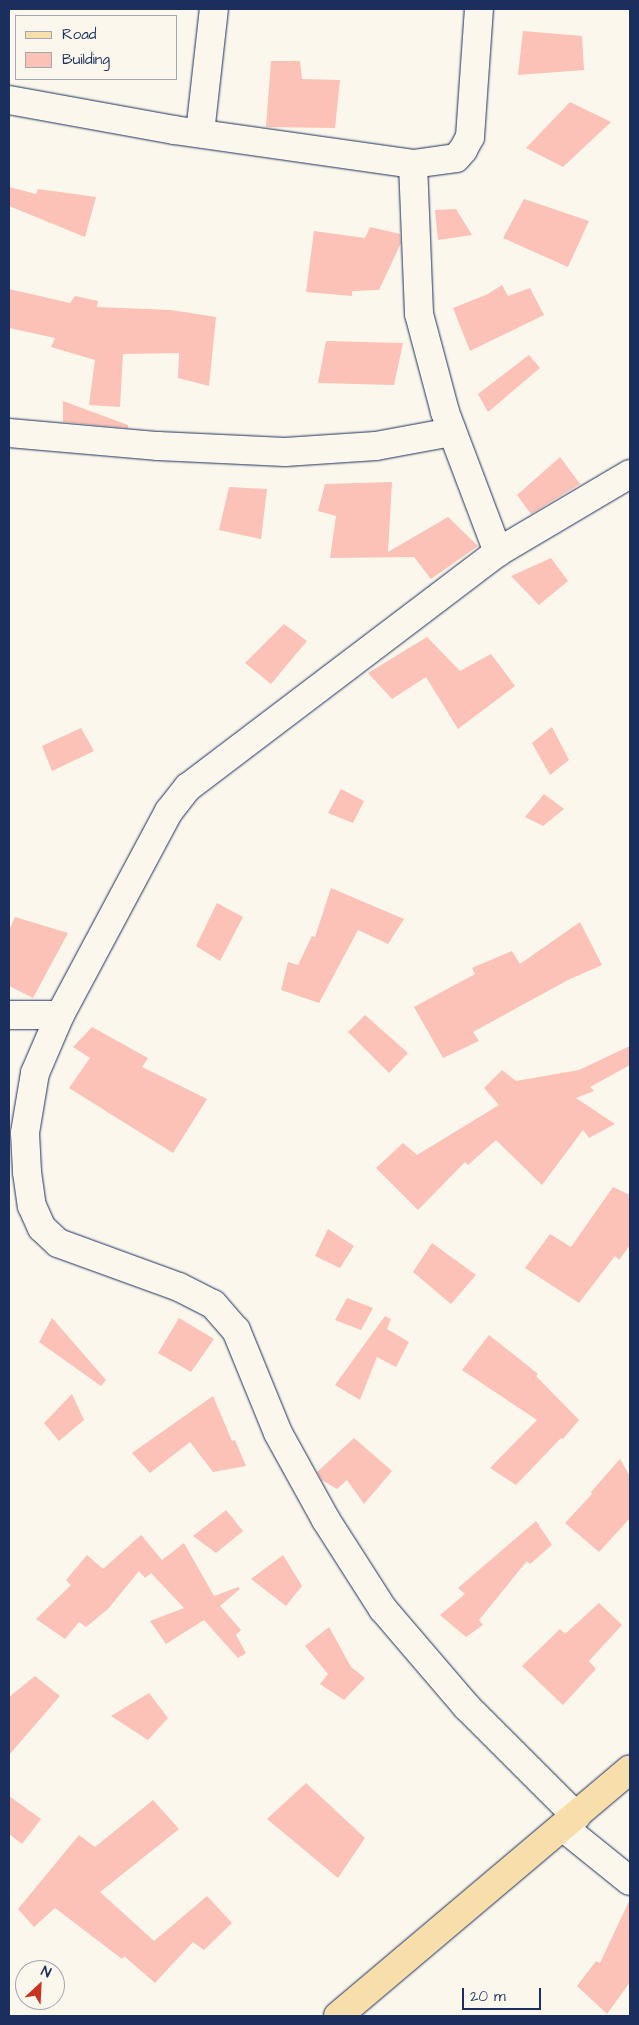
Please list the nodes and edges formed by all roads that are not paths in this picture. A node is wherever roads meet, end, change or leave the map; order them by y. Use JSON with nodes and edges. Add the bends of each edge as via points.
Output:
{"nodes":[{"id":1,"x":214,"y":9,"type":"edge"},
{"id":2,"x":479,"y":9,"type":"edge"},
{"id":3,"x":9,"y":100,"type":"edge"},
{"id":4,"x":200,"y":133,"type":"junction"},
{"id":5,"x":413,"y":164,"type":"junction"},
{"id":6,"x":452,"y":432,"type":"junction"},
{"id":7,"x":9,"y":433,"type":"edge"},
{"id":8,"x":630,"y":474,"type":"edge"},
{"id":9,"x":498,"y":552,"type":"junction"},
{"id":10,"x":9,"y":1015,"type":"edge"},
{"id":11,"x":60,"y":1015,"type":"junction"},
{"id":12,"x":630,"y":1768,"type":"edge"},
{"id":13,"x":569,"y":1821,"type":"junction"},
{"id":14,"x":630,"y":1881,"type":"edge"},
{"id":15,"x":338,"y":2016,"type":"edge"}],
"edges":[{"from":1,"to":4,"type":"street"},
{"from":2,"to":5,"type":"street","via":[[470,137],[456,158]]},
{"from":3,"to":4,"type":"street"},
{"from":4,"to":5,"type":"street"},
{"from":5,"to":6,"type":"street","via":[[419,314]]},
{"from":6,"to":7,"type":"street","via":[[376,446],[285,452],[158,446]]},
{"from":6,"to":9,"type":"street"},
{"from":8,"to":9,"type":"street"},
{"from":9,"to":11,"type":"street","via":[[188,787],[157,831]]},
{"from":10,"to":11,"type":"street"},
{"from":11,"to":13,"type":"street","via":[[36,1073],[25,1133],[32,1206],[42,1228],[58,1243],[179,1287],[213,1304],[236,1330],[278,1433],[326,1520],[383,1609]]},
{"from":12,"to":13,"type":"main road"},
{"from":13,"to":14,"type":"street"},
{"from":13,"to":15,"type":"main road"}]}
